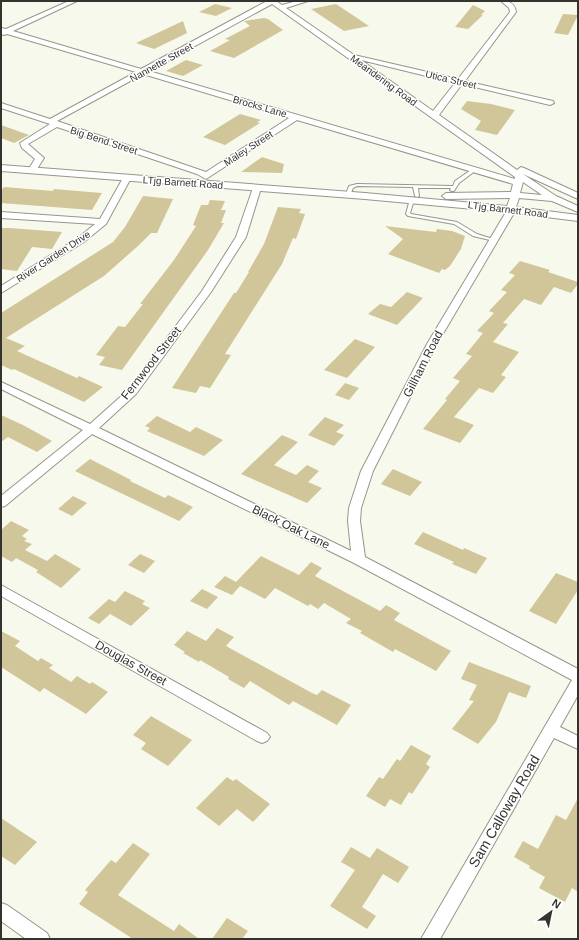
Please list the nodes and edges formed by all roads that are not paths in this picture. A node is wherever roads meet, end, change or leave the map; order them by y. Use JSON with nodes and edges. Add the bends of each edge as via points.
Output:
{"nodes":[{"id":1,"x":74,"y":1,"type":"edge"},
{"id":2,"x":272,"y":1,"type":"edge"},
{"id":3,"x":305,"y":1,"type":"edge"},
{"id":4,"x":504,"y":1,"type":"edge"},
{"id":5,"x":281,"y":7,"type":"junction"},
{"id":6,"x":3,"y":32,"type":"edge"},
{"id":7,"x":351,"y":56,"type":"junction"},
{"id":8,"x":143,"y":72,"type":"junction"},
{"id":9,"x":460,"y":82,"type":"junction"},
{"id":10,"x":550,"y":103,"type":"dead end"},
{"id":11,"x":1,"y":105,"type":"edge"},
{"id":12,"x":434,"y":116,"type":"junction"},
{"id":13,"x":296,"y":117,"type":"junction"},
{"id":14,"x":53,"y":123,"type":"junction"},
{"id":15,"x":496,"y":158,"type":"junction"},
{"id":16,"x":1,"y":168,"type":"edge"},
{"id":17,"x":32,"y":170,"type":"junction"},
{"id":18,"x":473,"y":171,"type":"junction"},
{"id":19,"x":127,"y":178,"type":"junction"},
{"id":20,"x":208,"y":179,"type":"junction"},
{"id":21,"x":519,"y":180,"type":"junction"},
{"id":22,"x":384,"y":186,"type":"junction"},
{"id":23,"x":257,"y":188,"type":"junction"},
{"id":24,"x":453,"y":192,"type":"junction"},
{"id":25,"x":348,"y":194,"type":"junction"},
{"id":26,"x":415,"y":194,"type":"junction"},
{"id":27,"x":514,"y":195,"type":"junction"},
{"id":28,"x":365,"y":196,"type":"junction"},
{"id":29,"x":386,"y":196,"type":"junction"},
{"id":30,"x":578,"y":196,"type":"edge"},
{"id":31,"x":553,"y":198,"type":"junction"},
{"id":32,"x":578,"y":202,"type":"edge"},
{"id":33,"x":578,"y":209,"type":"edge"},
{"id":34,"x":511,"y":210,"type":"junction"},
{"id":35,"x":1,"y":215,"type":"edge"},
{"id":36,"x":578,"y":218,"type":"edge"},
{"id":37,"x":104,"y":222,"type":"junction"},
{"id":38,"x":494,"y":240,"type":"junction"},
{"id":39,"x":1,"y":290,"type":"edge"},
{"id":40,"x":1,"y":385,"type":"edge"},
{"id":41,"x":91,"y":429,"type":"junction"},
{"id":42,"x":1,"y":503,"type":"edge"},
{"id":43,"x":358,"y":560,"type":"junction"},
{"id":44,"x":1,"y":590,"type":"edge"},
{"id":45,"x":578,"y":676,"type":"edge"},
{"id":46,"x":578,"y":682,"type":"edge"},
{"id":47,"x":551,"y":729,"type":"junction"},
{"id":48,"x":262,"y":737,"type":"dead end"},
{"id":49,"x":578,"y":742,"type":"edge"},
{"id":50,"x":1,"y":911,"type":"edge"},
{"id":51,"x":41,"y":939,"type":"edge"},
{"id":52,"x":430,"y":939,"type":"edge"}],
"edges":[{"from":1,"to":6,"type":"street"},
{"from":2,"to":5,"type":"street","name":"Meandering Road"},
{"from":2,"to":8,"type":"street","name":"Nannette Street"},
{"from":3,"to":5,"type":"street"},
{"from":4,"to":9,"type":"street","via":[[512,7],[513,12]]},
{"from":5,"to":7,"type":"street","name":"Meandering Road"},
{"from":6,"to":8,"type":"street","name":"Brocks Lane"},
{"from":7,"to":9,"type":"street","name":"Utica Street"},
{"from":7,"to":12,"type":"street","name":"Meandering Road"},
{"from":8,"to":13,"type":"street","name":"Brocks Lane"},
{"from":8,"to":14,"type":"street","name":"Nannette Street"},
{"from":9,"to":10,"type":"street","name":"Utica Street"},
{"from":9,"to":12,"type":"street"},
{"from":11,"to":14,"type":"street","name":"Big Bend Street"},
{"from":12,"to":15,"type":"street","name":"Meandering Road"},
{"from":13,"to":18,"type":"street","name":"Brocks Lane"},
{"from":13,"to":20,"type":"street","name":"Maley Street"},
{"from":14,"to":17,"type":"street","name":"Nannette Street","via":[[24,143],[40,158]]},
{"from":14,"to":20,"type":"street","name":"Big Bend Street","via":[[200,172]]},
{"from":15,"to":21,"type":"street","name":"Meandering Road"},
{"from":15,"to":30,"type":"street","name":"Meandering Road"},
{"from":16,"to":17,"type":"street","name":"LTjg Barnett Road"},
{"from":17,"to":19,"type":"street","name":"LTjg Barnett Road"},
{"from":18,"to":21,"type":"street","name":"Brocks Lane"},
{"from":18,"to":24,"type":"lane","via":[[457,182]]},
{"from":19,"to":20,"type":"street","name":"LTjg Barnett Road"},
{"from":19,"to":37,"type":"street","name":"River Garden Drive"},
{"from":20,"to":23,"type":"street","name":"LTjg Barnett Road"},
{"from":21,"to":27,"type":"street","name":"Gillham Road"},
{"from":21,"to":31,"type":"street","name":"Meandering Road"},
{"from":22,"to":25,"type":"lane","via":[[357,185],[351,188]]},
{"from":22,"to":26,"type":"lane"},
{"from":22,"to":29,"type":"lane"},
{"from":23,"to":25,"type":"street","name":"LTjg Barnett Road"},
{"from":23,"to":41,"type":"street","name":"Fernwood Street","via":[[241,237],[206,292],[132,392]]},
{"from":24,"to":26,"type":"street","name":"LTjg Barnett Road"},
{"from":24,"to":27,"type":"street","name":"LTjg Barnett Road"},
{"from":25,"to":28,"type":"street","name":"LTjg Barnett Road"},
{"from":26,"to":28,"type":"street","name":"LTjg Barnett Road"},
{"from":26,"to":29,"type":"street","name":"LTjg Barnett Road"},
{"from":26,"to":34,"type":"street","name":"LTjg Barnett Road"},
{"from":26,"to":38,"type":"lane","via":[[408,214],[410,216],[455,223],[475,235]]},
{"from":27,"to":31,"type":"street","name":"LTjg Barnett Road"},
{"from":27,"to":34,"type":"street","name":"Gillham Road"},
{"from":28,"to":29,"type":"street","name":"LTjg Barnett Road"},
{"from":31,"to":32,"type":"street","name":"LTjg Barnett Road"},
{"from":31,"to":33,"type":"street","name":"Meandering Road"},
{"from":34,"to":36,"type":"street","name":"LTjg Barnett Road"},
{"from":34,"to":38,"type":"street","name":"Gillham Road"},
{"from":35,"to":37,"type":"street"},
{"from":37,"to":39,"type":"street","name":"River Garden Drive","via":[[81,240]]},
{"from":38,"to":43,"type":"street","name":"Gillham Road","via":[[432,344],[368,471],[355,508]]},
{"from":40,"to":41,"type":"street","name":"Black Oak Lane"},
{"from":41,"to":42,"type":"street","name":"Fernwood Street"},
{"from":41,"to":43,"type":"street","name":"Black Oak Lane"},
{"from":43,"to":45,"type":"street","name":"Black Oak Lane"},
{"from":44,"to":48,"type":"street","name":"Douglas Street"},
{"from":46,"to":47,"type":"street","name":"Sam Calloway Road"},
{"from":47,"to":49,"type":"street"},
{"from":47,"to":52,"type":"street","name":"Sam Calloway Road"},
{"from":50,"to":51,"type":"street"}]}
